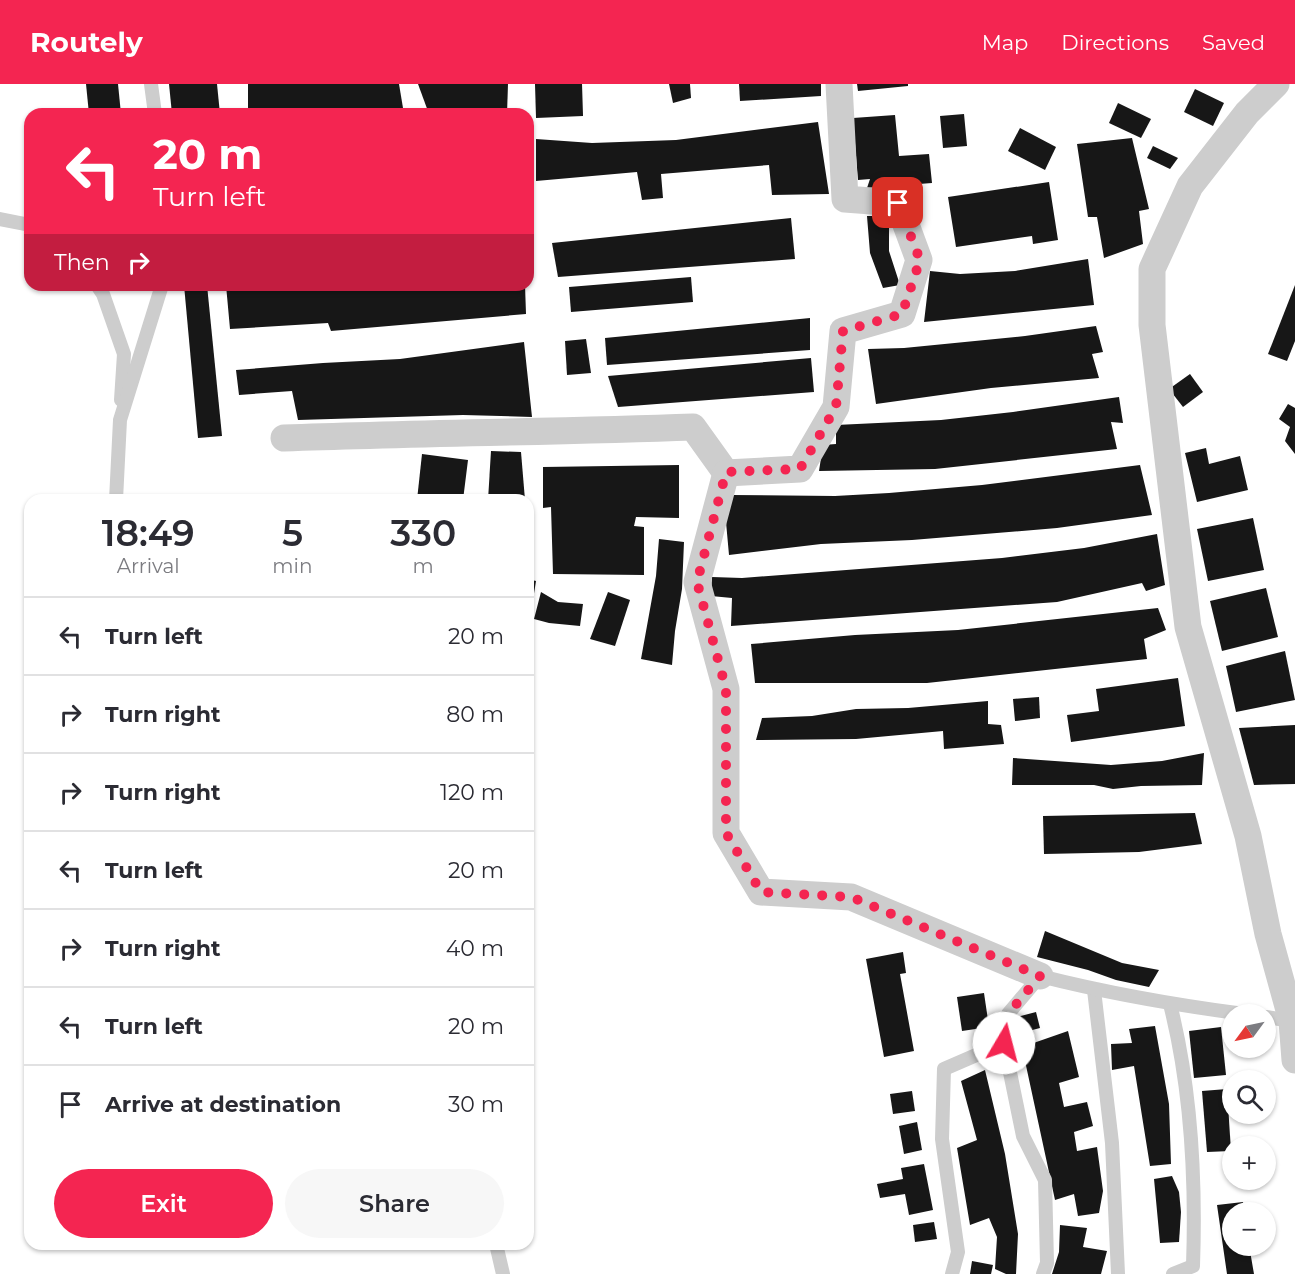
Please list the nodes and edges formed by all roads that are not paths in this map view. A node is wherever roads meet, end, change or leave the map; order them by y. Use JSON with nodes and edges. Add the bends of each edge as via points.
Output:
{"nodes":[{"id":1,"x":151,"y":84,"type":"edge"},
{"id":2,"x":839,"y":84,"type":"edge"},
{"id":3,"x":1276,"y":84,"type":"edge"},
{"id":4,"x":154,"y":108,"type":"edge"},
{"id":5,"x":0,"y":219,"type":"edge"},
{"id":6,"x":24,"y":224,"type":"edge"},
{"id":7,"x":101,"y":291,"type":"edge"},
{"id":8,"x":160,"y":291,"type":"edge"},
{"id":9,"x":120,"y":420,"type":"junction"},
{"id":10,"x":284,"y":438,"type":"dead end"},
{"id":11,"x":726,"y":472,"type":"junction"},
{"id":12,"x":116,"y":494,"type":"edge"},
{"id":13,"x":1040,"y":976,"type":"junction"},
{"id":14,"x":1094,"y":990,"type":"junction"},
{"id":15,"x":1170,"y":1004,"type":"junction"},
{"id":16,"x":1222,"y":1011,"type":"edge"},
{"id":17,"x":1279,"y":1019,"type":"edge"},
{"id":18,"x":1004,"y":1043,"type":"junction"},
{"id":19,"x":1295,"y":1060,"type":"edge"},
{"id":20,"x":497,"y":1250,"type":"edge"},
{"id":21,"x":1193,"y":1270,"type":"edge"},
{"id":22,"x":503,"y":1274,"type":"edge"},
{"id":23,"x":952,"y":1274,"type":"edge"},
{"id":24,"x":1043,"y":1274,"type":"edge"},
{"id":25,"x":1118,"y":1274,"type":"edge"},
{"id":26,"x":1173,"y":1274,"type":"edge"}],
"edges":[{"from":1,"to":4,"type":"lane"},
{"from":2,"to":11,"type":"street","via":[[845,199],[898,203],[920,260],[902,314],[843,331],[836,407],[800,469]]},
{"from":3,"to":17,"type":"street","via":[[1247,113],[1190,186],[1152,269],[1152,325],[1188,627],[1248,836],[1268,934]]},
{"from":5,"to":6,"type":"lane"},
{"from":7,"to":9,"type":"lane","via":[[124,354]]},
{"from":8,"to":9,"type":"lane"},
{"from":9,"to":12,"type":"lane"},
{"from":10,"to":11,"type":"street","via":[[693,427]]},
{"from":11,"to":13,"type":"street","via":[[697,582],[726,689],[726,833],[761,892],[851,897]]},
{"from":13,"to":14,"type":"lane"},
{"from":13,"to":18,"type":"lane","via":[[1008,1014]]},
{"from":14,"to":15,"type":"lane"},
{"from":14,"to":25,"type":"lane","via":[[1112,1143]]},
{"from":15,"to":16,"type":"lane"},
{"from":15,"to":21,"type":"lane","via":[[1179,1039],[1188,1121],[1195,1205]]},
{"from":17,"to":19,"type":"street"},
{"from":18,"to":23,"type":"lane","via":[[944,1069],[942,1139],[958,1252]]},
{"from":18,"to":24,"type":"lane","via":[[1023,1137],[1045,1180],[1047,1263]]},
{"from":20,"to":22,"type":"lane"},
{"from":21,"to":26,"type":"lane"}]}
